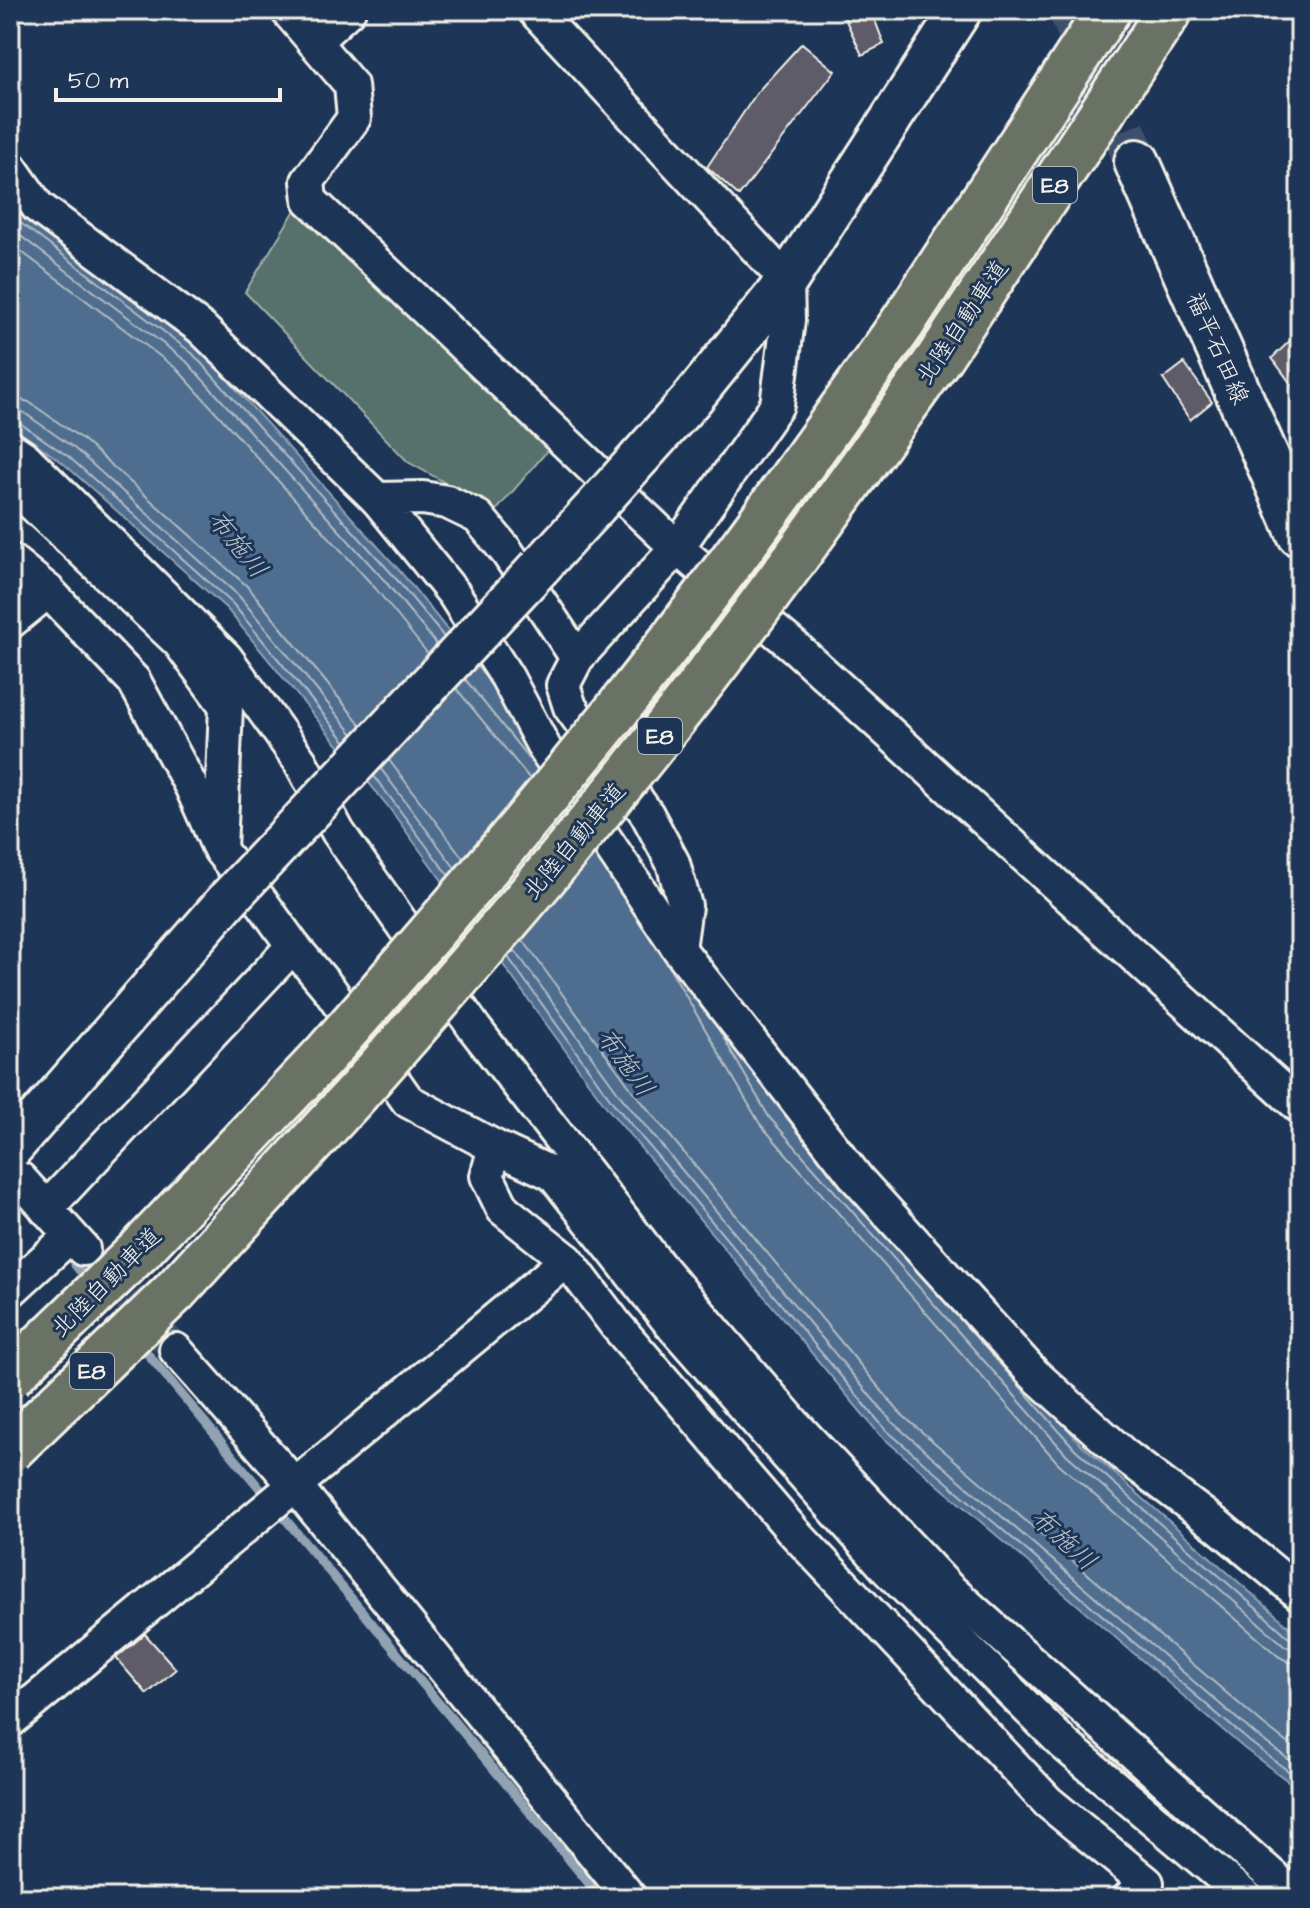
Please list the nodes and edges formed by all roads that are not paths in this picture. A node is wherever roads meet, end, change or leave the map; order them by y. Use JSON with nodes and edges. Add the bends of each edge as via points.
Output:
{"nodes":[{"id":1,"x":287,"y":10,"type":"edge"},
{"id":2,"x":349,"y":10,"type":"edge"},
{"id":3,"x":534,"y":10,"type":"edge"},
{"id":4,"x":961,"y":10,"type":"edge"},
{"id":5,"x":1108,"y":10,"type":"edge"},
{"id":6,"x":1170,"y":10,"type":"edge"},
{"id":7,"x":314,"y":42,"type":"junction"},
{"id":8,"x":1137,"y":162,"type":"tunnel mouth"},
{"id":9,"x":10,"y":167,"type":"edge"},
{"id":10,"x":787,"y":281,"type":"junction"},
{"id":11,"x":10,"y":448,"type":"edge"},
{"id":12,"x":10,"y":486,"type":"edge"},
{"id":13,"x":377,"y":499,"type":"junction"},
{"id":14,"x":1300,"y":534,"type":"edge"},
{"id":15,"x":677,"y":548,"type":"junction"},
{"id":16,"x":10,"y":560,"type":"edge"},
{"id":17,"x":48,"y":591,"type":"junction"},
{"id":18,"x":10,"y":622,"type":"edge"},
{"id":19,"x":577,"y":658,"type":"junction"},
{"id":20,"x":220,"y":850,"type":"junction"},
{"id":21,"x":293,"y":946,"type":"junction"},
{"id":22,"x":679,"y":949,"type":"junction"},
{"id":23,"x":1300,"y":1107,"type":"edge"},
{"id":24,"x":495,"y":1147,"type":"junction"},
{"id":25,"x":15,"y":1164,"type":"edge"},
{"id":26,"x":46,"y":1209,"type":"junction"},
{"id":27,"x":567,"y":1260,"type":"junction"},
{"id":28,"x":10,"y":1291,"type":"edge"},
{"id":29,"x":176,"y":1350,"type":"tunnel mouth"},
{"id":30,"x":10,"y":1376,"type":"edge"},
{"id":31,"x":10,"y":1450,"type":"edge"},
{"id":32,"x":294,"y":1484,"type":"junction"},
{"id":33,"x":1300,"y":1594,"type":"edge"},
{"id":34,"x":10,"y":1721,"type":"edge"},
{"id":35,"x":1147,"y":1893,"type":"edge"},
{"id":36,"x":630,"y":1898,"type":"edge"},
{"id":37,"x":1247,"y":1898,"type":"edge"},
{"id":38,"x":1297,"y":1898,"type":"edge"}],
"edges":[{"from":1,"to":7,"type":"street"},
{"from":2,"to":7,"type":"street"},
{"from":3,"to":10,"type":"street"},
{"from":4,"to":10,"type":"street"},
{"from":5,"to":30,"type":"highway","name":"北陸自動車道","number":"E8","bridge":true,"via":[[902,324],[762,521],[622,704],[472,888],[323,1057],[140,1250]]},
{"from":6,"to":31,"type":"highway","name":"北陸自動車道","number":"E8","bridge":true,"via":[[939,358],[802,551],[644,757],[356,1094],[174,1292]]},
{"from":7,"to":15,"type":"street","via":[[351,85],[354,118],[308,181],[310,200]]},
{"from":8,"to":14,"type":"main road","name":"福平石田線"},
{"from":9,"to":13,"type":"street","via":[[38,207],[201,328]]},
{"from":10,"to":15,"type":"street","via":[[788,320],[777,405]]},
{"from":10,"to":25,"type":"street","bridge":true,"via":[[596,506],[229,898]]},
{"from":11,"to":38,"type":"street","via":[[226,658],[300,761],[338,832],[475,1029],[659,1266],[794,1424],[948,1588]]},
{"from":12,"to":20,"type":"street","via":[[179,642],[226,706]]},
{"from":13,"to":19,"type":"street","via":[[447,502],[478,517]]},
{"from":13,"to":22,"type":"street","via":[[454,594],[545,749]]},
{"from":15,"to":19,"type":"street"},
{"from":15,"to":23,"type":"street","via":[[796,648]]},
{"from":16,"to":17,"type":"street"},
{"from":17,"to":18,"type":"street"},
{"from":17,"to":20,"type":"street","via":[[134,681]]},
{"from":19,"to":22,"type":"street","via":[[563,685],[570,707],[647,814],[673,863],[685,906]]},
{"from":20,"to":21,"type":"street"},
{"from":21,"to":24,"type":"street","via":[[408,1101]]},
{"from":21,"to":26,"type":"street"},
{"from":22,"to":33,"type":"street","via":[[858,1180],[1034,1374],[1124,1455]]},
{"from":24,"to":27,"type":"street","via":[[487,1176],[503,1209]]},
{"from":24,"to":37,"type":"street","via":[[553,1174],[671,1324],[887,1569],[1065,1745]]},
{"from":25,"to":26,"type":"street"},
{"from":26,"to":28,"type":"street","via":[[76,1242]]},
{"from":27,"to":32,"type":"street"},
{"from":27,"to":35,"type":"street","via":[[793,1531],[1048,1802]]},
{"from":29,"to":32,"type":"street"},
{"from":32,"to":34,"type":"street"},
{"from":32,"to":36,"type":"street"}]}
